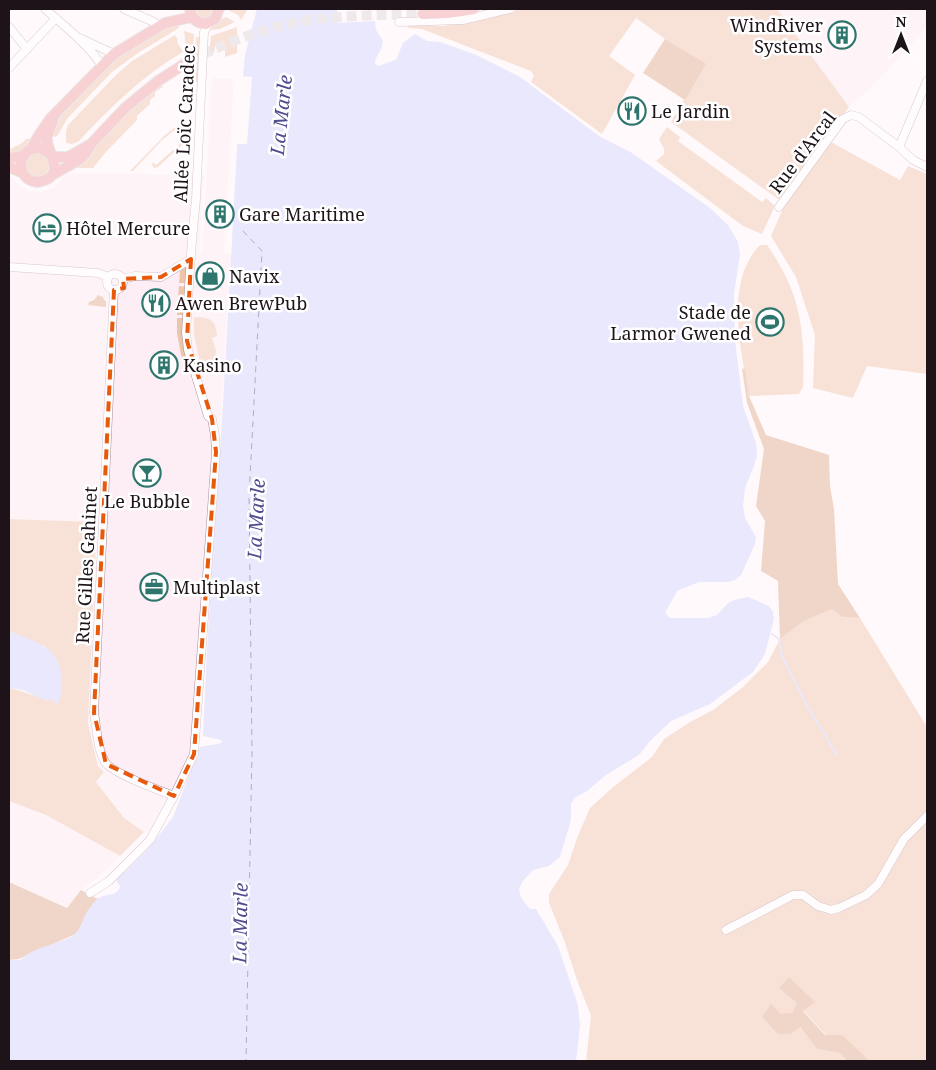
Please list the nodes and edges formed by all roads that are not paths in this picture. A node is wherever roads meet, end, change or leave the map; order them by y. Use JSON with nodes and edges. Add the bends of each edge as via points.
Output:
{"nodes":[{"id":1,"x":45,"y":9,"type":"edge"},
{"id":2,"x":124,"y":9,"type":"edge"},
{"id":3,"x":185,"y":9,"type":"edge"},
{"id":4,"x":219,"y":9,"type":"edge"},
{"id":5,"x":474,"y":9,"type":"edge"},
{"id":6,"x":510,"y":9,"type":"edge"},
{"id":7,"x":424,"y":14,"type":"dead end"},
{"id":8,"x":193,"y":16,"type":"edge"},
{"id":9,"x":56,"y":18,"type":"junction"},
{"id":10,"x":399,"y":22,"type":"dead end"},
{"id":11,"x":161,"y":25,"type":"junction"},
{"id":12,"x":9,"y":27,"type":"edge"},
{"id":13,"x":207,"y":28,"type":"junction"},
{"id":14,"x":78,"y":38,"type":"junction"},
{"id":15,"x":27,"y":49,"type":"junction"},
{"id":16,"x":114,"y":54,"type":"junction"},
{"id":17,"x":189,"y":61,"type":"tunnel mouth"},
{"id":18,"x":101,"y":66,"type":"junction"},
{"id":19,"x":9,"y":68,"type":"edge"},
{"id":20,"x":927,"y":81,"type":"edge"},
{"id":21,"x":59,"y":110,"type":"junction"},
{"id":22,"x":91,"y":144,"type":"junction"},
{"id":23,"x":899,"y":146,"type":"junction"},
{"id":24,"x":28,"y":152,"type":"junction"},
{"id":25,"x":52,"y":155,"type":"junction"},
{"id":26,"x":9,"y":158,"type":"edge"},
{"id":27,"x":9,"y":167,"type":"edge"},
{"id":28,"x":927,"y":167,"type":"edge"},
{"id":29,"x":23,"y":173,"type":"junction"},
{"id":30,"x":52,"y":175,"type":"junction"},
{"id":31,"x":779,"y":207,"type":"dead end"},
{"id":32,"x":191,"y":259,"type":"junction"},
{"id":33,"x":9,"y":267,"type":"edge"},
{"id":34,"x":108,"y":277,"type":"junction"},
{"id":35,"x":123,"y":279,"type":"junction"},
{"id":36,"x":114,"y":290,"type":"junction"},
{"id":37,"x":174,"y":796,"type":"junction"},
{"id":38,"x":927,"y":816,"type":"edge"},
{"id":39,"x":90,"y":893,"type":"dead end"},
{"id":40,"x":726,"y":930,"type":"dead end"}],
"edges":[{"from":1,"to":9,"type":"street"},
{"from":2,"to":11,"type":"street"},
{"from":3,"to":11,"type":"main road"},
{"from":4,"to":13,"type":"main road"},
{"from":5,"to":7,"type":"main road"},
{"from":6,"to":10,"type":"street","via":[[463,20]]},
{"from":8,"to":11,"type":"main road"},
{"from":8,"to":13,"type":"main road"},
{"from":9,"to":14,"type":"street"},
{"from":9,"to":15,"type":"street"},
{"from":11,"to":16,"type":"main road"},
{"from":12,"to":15,"type":"street"},
{"from":13,"to":32,"type":"street","name":"Allée Loïc Caradec"},
{"from":14,"to":16,"type":"street"},
{"from":14,"to":18,"type":"street"},
{"from":15,"to":19,"type":"street"},
{"from":16,"to":18,"type":"main road"},
{"from":17,"to":22,"type":"main road","via":[[139,95]]},
{"from":18,"to":21,"type":"main road"},
{"from":20,"to":23,"type":"street"},
{"from":21,"to":24,"type":"main road"},
{"from":21,"to":25,"type":"main road","via":[[47,137]]},
{"from":22,"to":25,"type":"main road","via":[[68,157]]},
{"from":22,"to":30,"type":"main road","via":[[79,160]]},
{"from":23,"to":28,"type":"street","name":"Rue d'Arcal","via":[[913,160]]},
{"from":23,"to":31,"type":"street","name":"Rue d'Arcal","via":[[859,117],[846,117]]},
{"from":24,"to":25,"type":"main road","via":[[44,149]]},
{"from":24,"to":26,"type":"main road"},
{"from":24,"to":29,"type":"main road","via":[[21,164]]},
{"from":25,"to":30,"type":"main road","via":[[55,166]]},
{"from":27,"to":29,"type":"main road"},
{"from":29,"to":30,"type":"main road","via":[[30,180],[39,182]]},
{"from":32,"to":35,"type":"street","via":[[160,277]]},
{"from":32,"to":37,"type":"street","name":"Allée Loïc Caradec","via":[[188,350],[208,416],[212,419],[216,452],[194,754]]},
{"from":33,"to":34,"type":"street","via":[[98,273]]},
{"from":34,"to":35,"type":"street","via":[[117,274]]},
{"from":34,"to":36,"type":"street","via":[[109,286]]},
{"from":35,"to":36,"type":"street","via":[[121,287]]},
{"from":36,"to":37,"type":"street","name":"Rue Gilles Gahinet","via":[[94,713],[106,764]]},
{"from":37,"to":39,"type":"street","name":"Allée Loïc Caradec","via":[[150,840],[110,881]]},
{"from":38,"to":40,"type":"street","via":[[904,839],[878,884],[866,895],[830,910],[803,895],[793,895]]}]}
